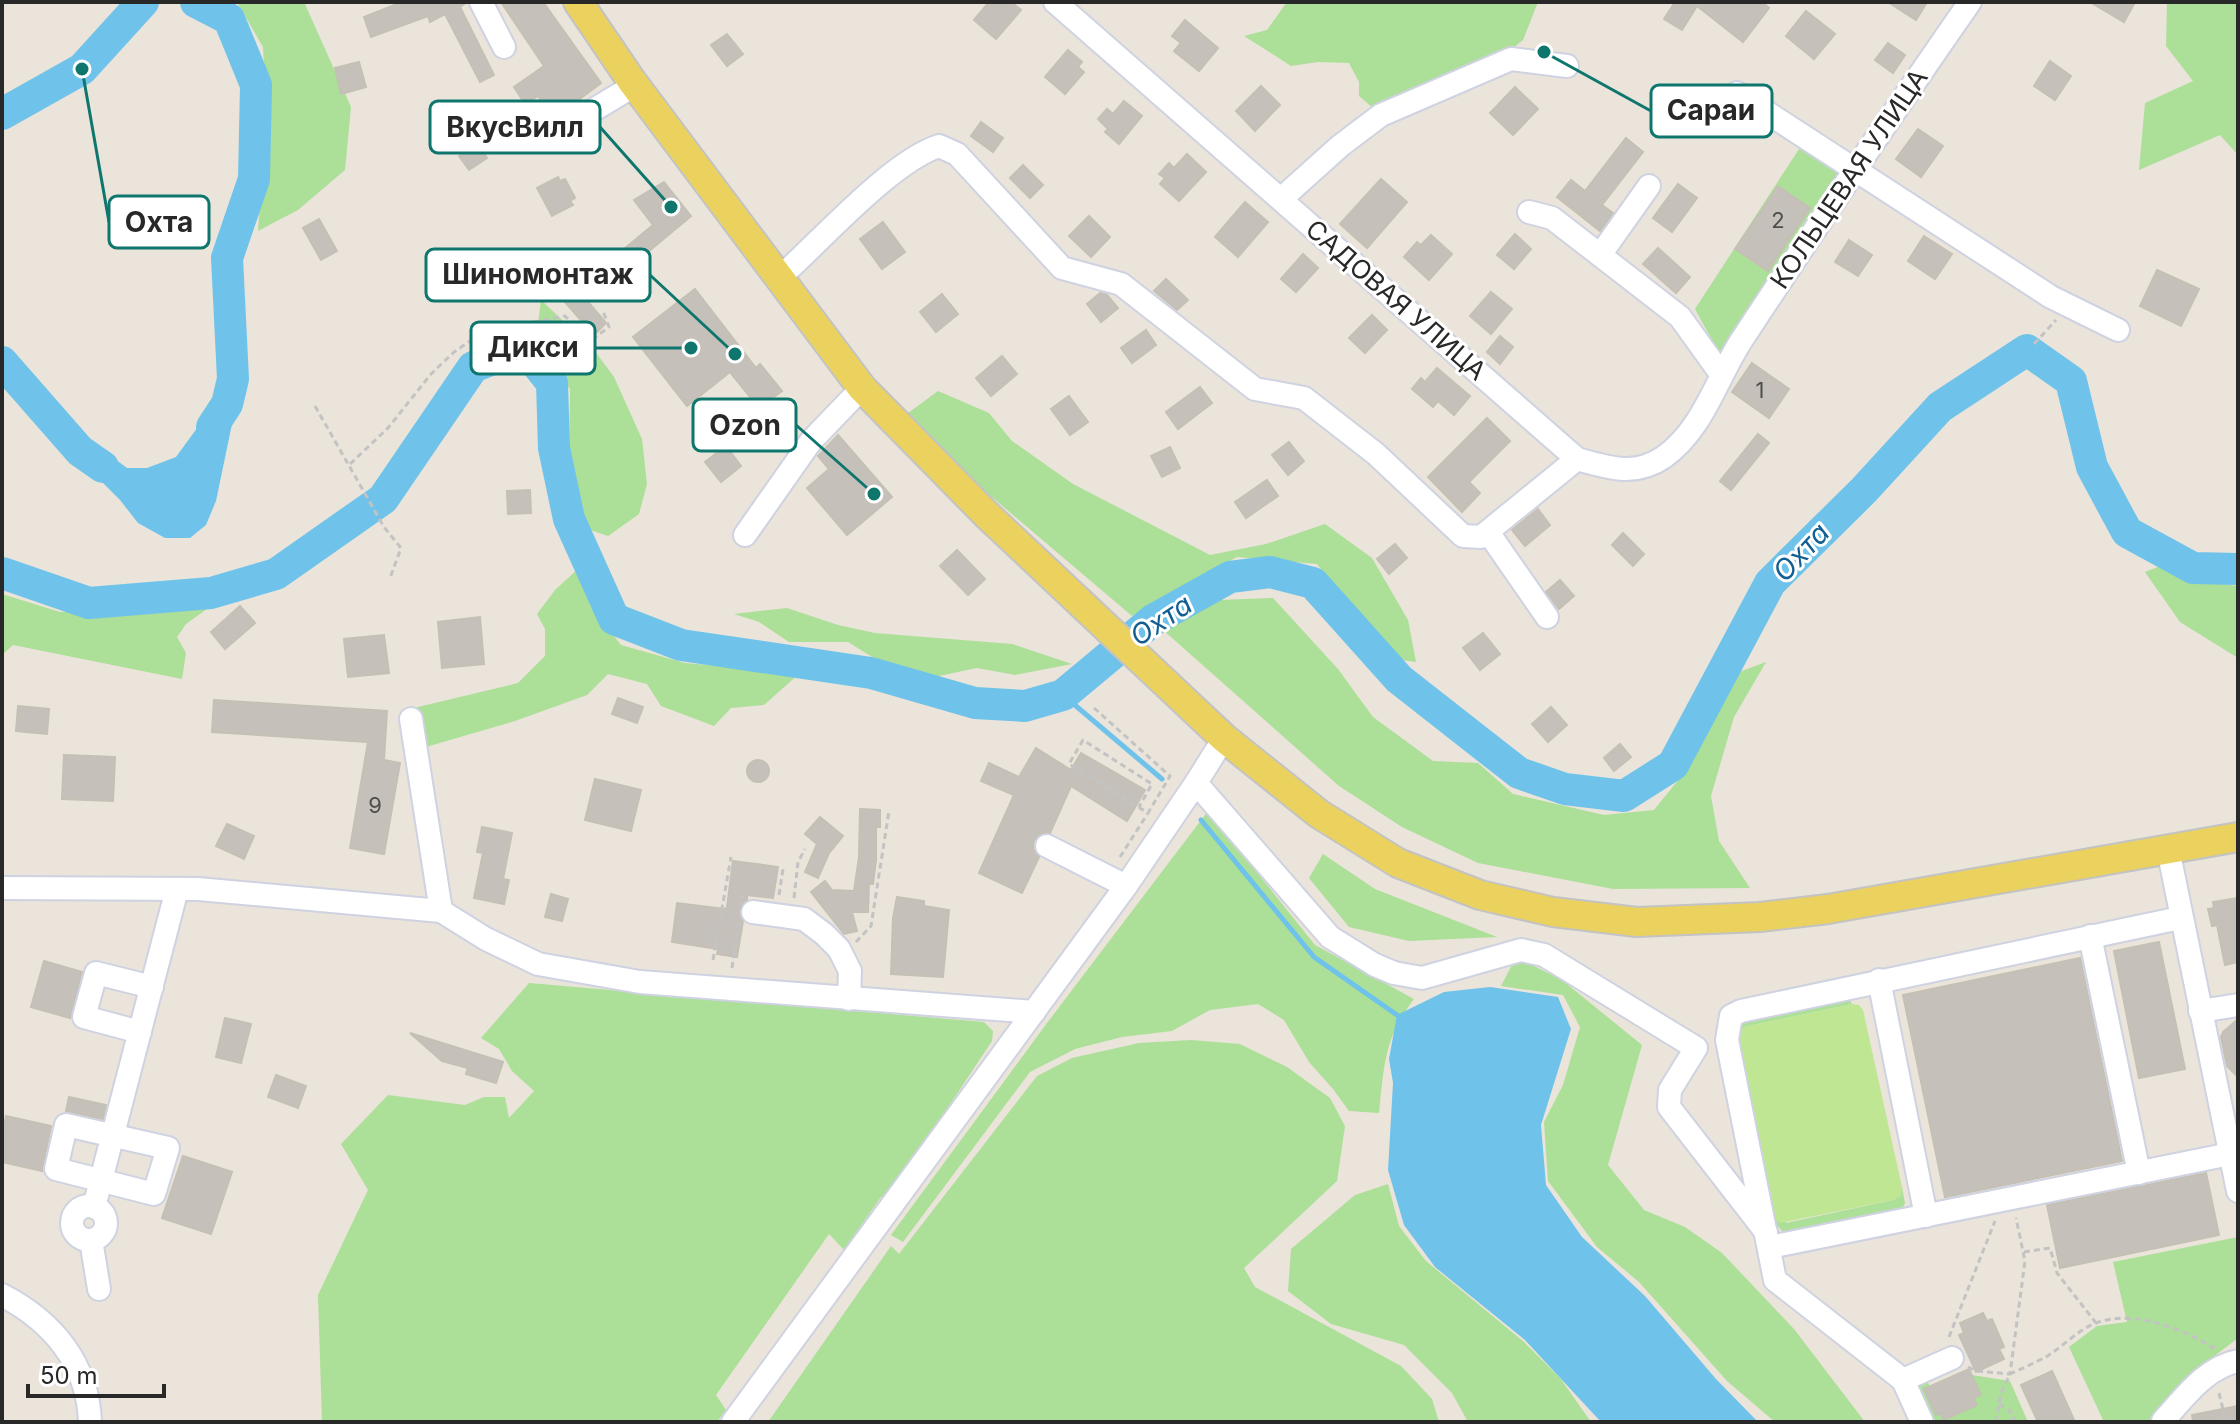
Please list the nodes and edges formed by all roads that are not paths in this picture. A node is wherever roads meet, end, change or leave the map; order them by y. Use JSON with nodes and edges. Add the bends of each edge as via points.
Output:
{"nodes":[{"id":1,"x":481,"y":2,"type":"edge"},
{"id":2,"x":578,"y":2,"type":"edge"},
{"id":3,"x":1055,"y":2,"type":"edge"},
{"id":4,"x":1970,"y":2,"type":"edge"},
{"id":5,"x":504,"y":47,"type":"dead end"},
{"id":6,"x":1567,"y":66,"type":"dead end"},
{"id":7,"x":635,"y":85,"type":"junction"},
{"id":8,"x":1737,"y":93,"type":"dead end"},
{"id":9,"x":585,"y":115,"type":"dead end"},
{"id":10,"x":1855,"y":168,"type":"junction"},
{"id":11,"x":1649,"y":186,"type":"dead end"},
{"id":12,"x":1281,"y":199,"type":"junction"},
{"id":13,"x":1529,"y":212,"type":"dead end"},
{"id":14,"x":1600,"y":255,"type":"junction"},
{"id":15,"x":778,"y":279,"type":"junction"},
{"id":16,"x":2118,"y":330,"type":"dead end"},
{"id":17,"x":1726,"y":366,"type":"junction"},
{"id":18,"x":862,"y":388,"type":"junction"},
{"id":19,"x":1577,"y":459,"type":"junction"},
{"id":20,"x":1488,"y":532,"type":"junction"},
{"id":21,"x":745,"y":535,"type":"dead end"},
{"id":22,"x":1547,"y":617,"type":"dead end"},
{"id":23,"x":411,"y":719,"type":"dead end"},
{"id":24,"x":1224,"y":738,"type":"junction"},
{"id":25,"x":1196,"y":783,"type":"junction"},
{"id":26,"x":2238,"y":837,"type":"edge"},
{"id":27,"x":1047,"y":846,"type":"dead end"},
{"id":28,"x":2168,"y":849,"type":"junction"},
{"id":29,"x":1117,"y":881,"type":"junction"},
{"id":30,"x":2,"y":888,"type":"edge"},
{"id":31,"x":177,"y":889,"type":"junction"},
{"id":32,"x":744,"y":910,"type":"road end"},
{"id":33,"x":441,"y":911,"type":"junction"},
{"id":34,"x":2180,"y":918,"type":"junction"},
{"id":35,"x":2090,"y":936,"type":"junction"},
{"id":36,"x":1879,"y":980,"type":"junction"},
{"id":37,"x":152,"y":987,"type":"junction"},
{"id":38,"x":849,"y":999,"type":"junction"},
{"id":39,"x":2238,"y":1005,"type":"edge"},
{"id":40,"x":2200,"y":1011,"type":"junction"},
{"id":41,"x":1034,"y":1012,"type":"junction"},
{"id":42,"x":1728,"y":1024,"type":"junction"},
{"id":43,"x":140,"y":1032,"type":"junction"},
{"id":44,"x":1696,"y":1048,"type":"junction"},
{"id":45,"x":113,"y":1134,"type":"junction"},
{"id":46,"x":2230,"y":1154,"type":"junction"},
{"id":47,"x":2139,"y":1173,"type":"junction"},
{"id":48,"x":101,"y":1181,"type":"junction"},
{"id":49,"x":2238,"y":1191,"type":"edge"},
{"id":50,"x":1926,"y":1216,"type":"junction"},
{"id":51,"x":1768,"y":1240,"type":"junction"},
{"id":52,"x":99,"y":1289,"type":"dead end"},
{"id":53,"x":2,"y":1295,"type":"edge"},
{"id":54,"x":1952,"y":1358,"type":"road end"},
{"id":55,"x":2237,"y":1361,"type":"edge"},
{"id":56,"x":1903,"y":1380,"type":"junction"},
{"id":57,"x":2163,"y":1421,"type":"edge"},
{"id":58,"x":90,"y":1422,"type":"edge"},
{"id":59,"x":733,"y":1422,"type":"edge"},
{"id":60,"x":1922,"y":1422,"type":"edge"}],
"edges":[{"from":1,"to":5,"type":"street"},
{"from":2,"to":7,"type":"main road"},
{"from":3,"to":12,"type":"street","name":"САДОВАЯ УЛИЦА"},
{"from":4,"to":10,"type":"street","name":"КОЛЬЦЕВАЯ УЛИЦА"},
{"from":6,"to":12,"type":"street","via":[[1511,59],[1381,115]]},
{"from":7,"to":9,"type":"street"},
{"from":7,"to":15,"type":"main road"},
{"from":8,"to":10,"type":"street"},
{"from":10,"to":16,"type":"street","via":[[2051,297]]},
{"from":10,"to":17,"type":"street","name":"КОЛЬЦЕВАЯ УЛИЦА"},
{"from":11,"to":14,"type":"street"},
{"from":12,"to":19,"type":"street","name":"САДОВАЯ УЛИЦА"},
{"from":13,"to":14,"type":"street","via":[[1552,218]]},
{"from":14,"to":17,"type":"street","via":[[1680,317]]},
{"from":15,"to":18,"type":"main road"},
{"from":15,"to":20,"type":"street","via":[[872,192],[921,152],[939,146],[957,154],[1062,268],[1121,284],[1255,389],[1304,398],[1376,454],[1463,536]]},
{"from":17,"to":19,"type":"street","name":"САДОВАЯ УЛИЦА","via":[[1697,422],[1662,458],[1638,470]]},
{"from":18,"to":21,"type":"street","via":[[811,441]]},
{"from":18,"to":24,"type":"main road","via":[[1077,602]]},
{"from":19,"to":20,"type":"street"},
{"from":20,"to":22,"type":"street"},
{"from":23,"to":33,"type":"street","via":[[432,792]]},
{"from":24,"to":25,"type":"street"},
{"from":24,"to":28,"type":"main road","via":[[1319,814],[1398,863],[1480,895],[1553,912],[1637,922],[1828,909]]},
{"from":25,"to":29,"type":"street"},
{"from":25,"to":44,"type":"street","via":[[1330,937],[1375,965],[1422,978],[1521,950],[1544,955]]},
{"from":26,"to":28,"type":"main road"},
{"from":27,"to":29,"type":"street"},
{"from":28,"to":34,"type":"street"},
{"from":29,"to":41,"type":"street"},
{"from":30,"to":31,"type":"street"},
{"from":31,"to":33,"type":"street"},
{"from":31,"to":37,"type":"street"},
{"from":32,"to":38,"type":"street","via":[[804,919],[824,934],[850,971]]},
{"from":33,"to":38,"type":"street","via":[[538,964],[640,982]]},
{"from":34,"to":35,"type":"street"},
{"from":34,"to":40,"type":"street"},
{"from":35,"to":36,"type":"street"},
{"from":35,"to":47,"type":"street"},
{"from":36,"to":42,"type":"street","via":[[1741,1011]]},
{"from":36,"to":50,"type":"street"},
{"from":37,"to":43,"type":"street"},
{"from":37,"to":43,"type":"street","via":[[96,973],[84,1017]]},
{"from":38,"to":41,"type":"street"},
{"from":39,"to":40,"type":"street"},
{"from":40,"to":46,"type":"street"},
{"from":41,"to":59,"type":"street"},
{"from":42,"to":44,"type":"street"},
{"from":42,"to":51,"type":"street"},
{"from":43,"to":45,"type":"street"},
{"from":44,"to":51,"type":"street","via":[[1670,1090],[1669,1107]]},
{"from":45,"to":48,"type":"street"},
{"from":45,"to":48,"type":"street","via":[[66,1125],[56,1169]]},
{"from":45,"to":48,"type":"street","via":[[168,1148],[154,1194]]},
{"from":46,"to":47,"type":"street"},
{"from":46,"to":49,"type":"street"},
{"from":47,"to":50,"type":"street"},
{"from":48,"to":52,"type":"street","via":[[94,1207],[81,1209],[73,1219],[74,1232],[91,1240]]},
{"from":50,"to":51,"type":"street"},
{"from":51,"to":56,"type":"street","via":[[1775,1280]]},
{"from":53,"to":58,"type":"street","via":[[59,1337],[79,1369]]},
{"from":54,"to":56,"type":"street"},
{"from":55,"to":57,"type":"street","via":[[2214,1370]]},
{"from":56,"to":60,"type":"street"}]}
